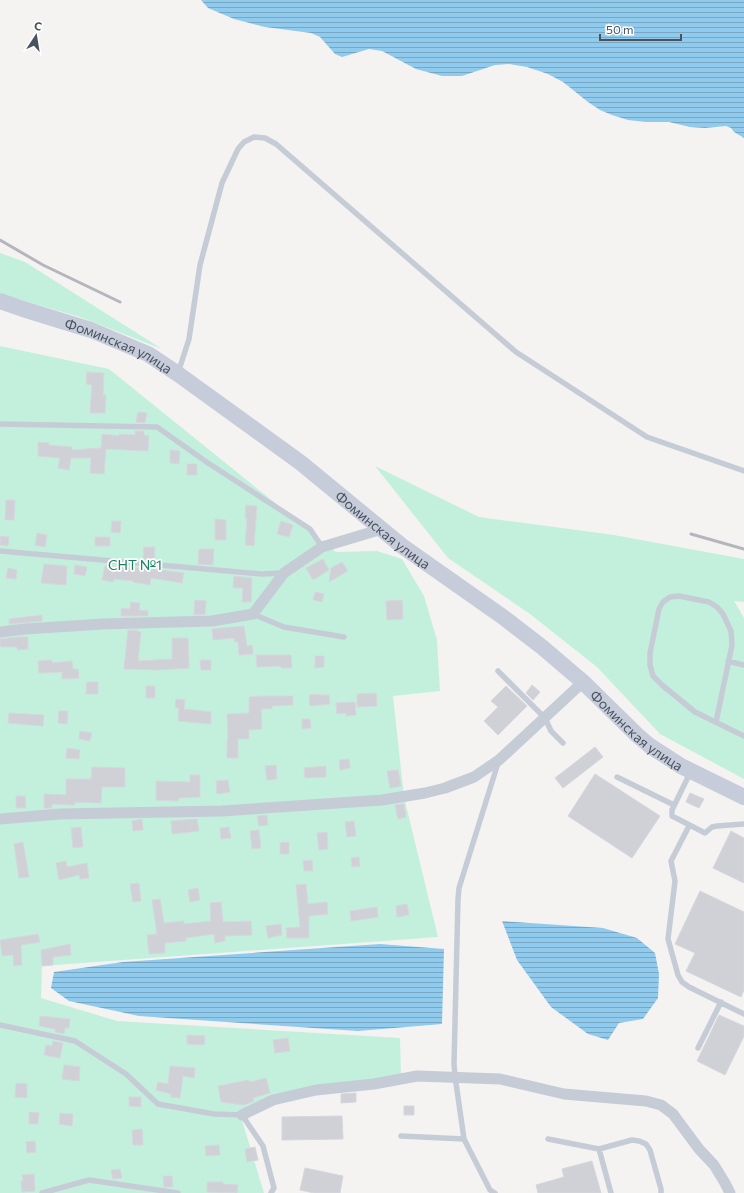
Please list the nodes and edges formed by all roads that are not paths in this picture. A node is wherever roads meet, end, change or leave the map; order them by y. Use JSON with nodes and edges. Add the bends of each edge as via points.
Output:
{"nodes":[{"id":1,"x":0,"y":301,"type":"edge"},
{"id":2,"x":178,"y":374,"type":"junction"},
{"id":3,"x":0,"y":424,"type":"edge"},
{"id":4,"x":744,"y":471,"type":"edge"},
{"id":5,"x":382,"y":529,"type":"junction"},
{"id":6,"x":322,"y":547,"type":"junction"},
{"id":7,"x":0,"y":551,"type":"edge"},
{"id":8,"x":284,"y":573,"type":"junction"},
{"id":9,"x":253,"y":614,"type":"junction"},
{"id":10,"x":0,"y":632,"type":"edge"},
{"id":11,"x":344,"y":637,"type":"dead end"},
{"id":12,"x":728,"y":661,"type":"junction"},
{"id":13,"x":744,"y":664,"type":"edge"},
{"id":14,"x":498,"y":671,"type":"dead end"},
{"id":15,"x":583,"y":682,"type":"junction"},
{"id":16,"x":545,"y":718,"type":"junction"},
{"id":17,"x":716,"y":722,"type":"junction"},
{"id":18,"x":744,"y":736,"type":"edge"},
{"id":19,"x":563,"y":743,"type":"dead end"},
{"id":20,"x":499,"y":760,"type":"junction"},
{"id":21,"x":691,"y":771,"type":"junction"},
{"id":22,"x":617,"y":777,"type":"dead end"},
{"id":23,"x":744,"y":797,"type":"edge"},
{"id":24,"x":674,"y":805,"type":"junction"},
{"id":25,"x":0,"y":819,"type":"edge"},
{"id":26,"x":744,"y":824,"type":"edge"},
{"id":27,"x":689,"y":826,"type":"junction"},
{"id":28,"x":721,"y":1002,"type":"junction"},
{"id":29,"x":744,"y":1014,"type":"edge"},
{"id":30,"x":0,"y":1025,"type":"edge"},
{"id":31,"x":698,"y":1048,"type":"dead end"},
{"id":32,"x":455,"y":1076,"type":"junction"},
{"id":33,"x":242,"y":1115,"type":"junction"},
{"id":34,"x":401,"y":1136,"type":"dead end"},
{"id":35,"x":464,"y":1139,"type":"junction"},
{"id":36,"x":548,"y":1139,"type":"dead end"},
{"id":37,"x":599,"y":1149,"type":"junction"},
{"id":38,"x":42,"y":1193,"type":"edge"},
{"id":39,"x":178,"y":1193,"type":"edge"},
{"id":40,"x":271,"y":1193,"type":"edge"},
{"id":41,"x":495,"y":1193,"type":"edge"},
{"id":42,"x":611,"y":1193,"type":"edge"},
{"id":43,"x":661,"y":1193,"type":"edge"},
{"id":44,"x":730,"y":1193,"type":"edge"}],
"edges":[{"from":1,"to":2,"type":"street","name":"Фоминская улица","via":[[91,330],[148,354]]},
{"from":2,"to":4,"type":"lane","via":[[189,339],[200,265],[222,183],[244,142],[254,137],[265,138],[276,144],[516,352],[647,437]]},
{"from":2,"to":5,"type":"street","name":"Фоминская улица","via":[[301,463]]},
{"from":3,"to":6,"type":"lane","via":[[157,427],[310,529]]},
{"from":5,"to":6,"type":"street"},
{"from":5,"to":15,"type":"street","name":"Фоминская улица","via":[[503,617]]},
{"from":6,"to":8,"type":"street"},
{"from":7,"to":8,"type":"lane","via":[[262,574]]},
{"from":8,"to":9,"type":"street"},
{"from":9,"to":10,"type":"street","via":[[212,621],[103,624]]},
{"from":9,"to":11,"type":"lane","via":[[284,627]]},
{"from":12,"to":13,"type":"lane"},
{"from":12,"to":17,"type":"lane"},
{"from":12,"to":17,"type":"lane","via":[[732,631],[717,608],[710,602],[679,596],[670,597],[663,602],[659,609],[650,653],[653,676],[695,712]]},
{"from":14,"to":16,"type":"lane"},
{"from":15,"to":16,"type":"street"},
{"from":15,"to":21,"type":"street","name":"Фоминская улица","via":[[642,739]]},
{"from":16,"to":19,"type":"lane","via":[[551,731]]},
{"from":16,"to":20,"type":"street"},
{"from":17,"to":18,"type":"lane"},
{"from":20,"to":25,"type":"street","via":[[464,781],[425,793],[393,799],[222,811],[60,814]]},
{"from":20,"to":32,"type":"lane","via":[[459,888]]},
{"from":21,"to":23,"type":"street","name":"Фоминская улица"},
{"from":21,"to":24,"type":"lane"},
{"from":22,"to":24,"type":"lane"},
{"from":24,"to":27,"type":"lane","via":[[672,816]]},
{"from":26,"to":27,"type":"lane","via":[[712,827],[705,833]]},
{"from":27,"to":28,"type":"lane","via":[[671,861],[675,881],[668,939],[682,982]]},
{"from":28,"to":29,"type":"lane"},
{"from":28,"to":31,"type":"lane"},
{"from":30,"to":33,"type":"lane","via":[[74,1041],[126,1074],[158,1104],[214,1114]]},
{"from":32,"to":33,"type":"street","via":[[417,1076],[374,1084],[316,1090],[273,1100]]},
{"from":32,"to":35,"type":"lane"},
{"from":32,"to":44,"type":"street","via":[[500,1079],[564,1094],[646,1101],[660,1105],[673,1114],[714,1165]]},
{"from":33,"to":40,"type":"lane","via":[[263,1146],[274,1188]]},
{"from":34,"to":35,"type":"lane"},
{"from":35,"to":41,"type":"lane","via":[[490,1190]]},
{"from":36,"to":37,"type":"lane"},
{"from":37,"to":42,"type":"lane"},
{"from":37,"to":43,"type":"lane","via":[[632,1140],[646,1144],[650,1150]]},
{"from":38,"to":39,"type":"lane","via":[[89,1180]]}]}
